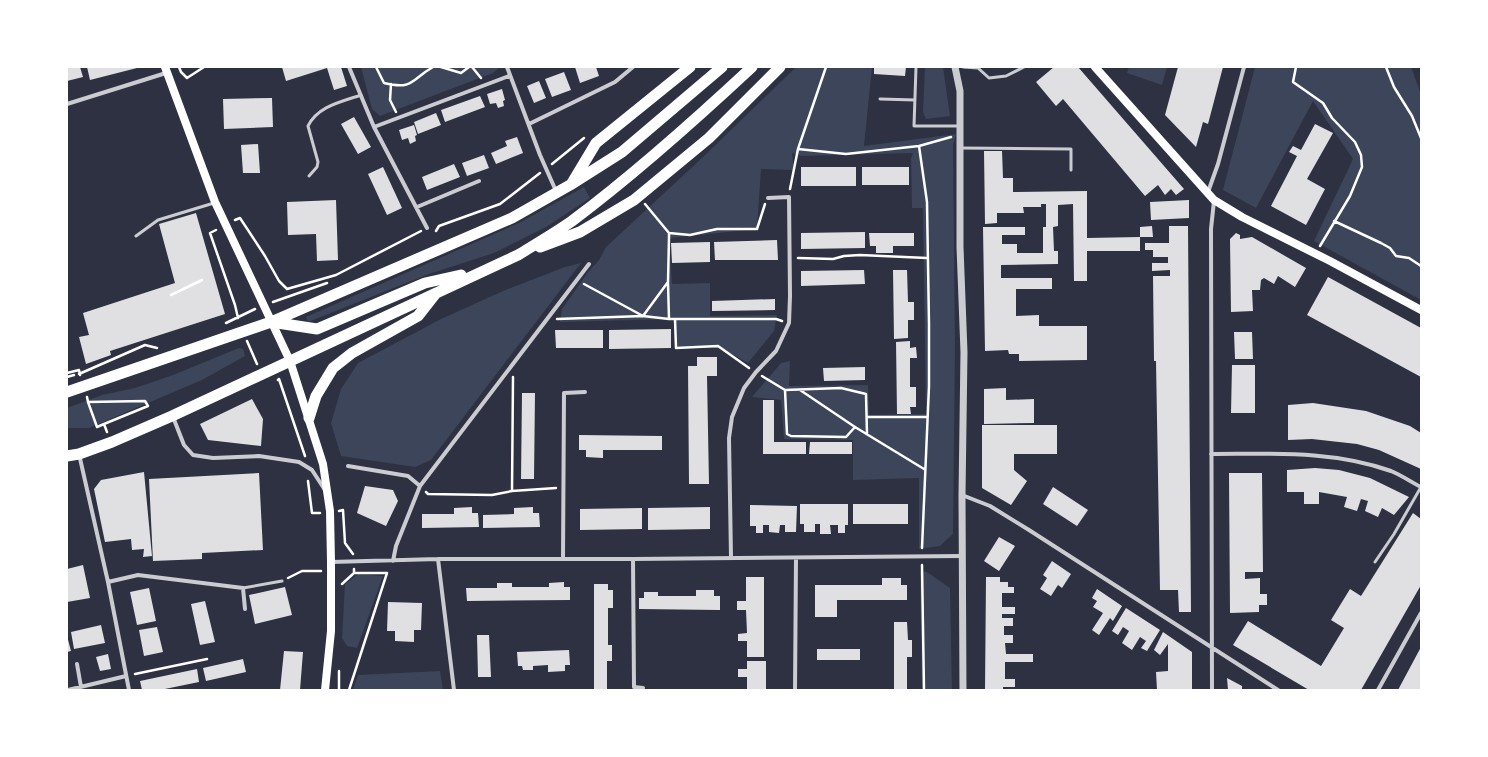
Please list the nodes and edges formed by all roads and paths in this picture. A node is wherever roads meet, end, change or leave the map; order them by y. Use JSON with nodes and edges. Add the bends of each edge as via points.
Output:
{"nodes":[{"id":1,"x":179,"y":67,"type":"edge"},
{"id":2,"x":204,"y":67,"type":"edge"},
{"id":3,"x":350,"y":67,"type":"edge"},
{"id":4,"x":376,"y":67,"type":"edge"},
{"id":5,"x":433,"y":67,"type":"edge"},
{"id":6,"x":441,"y":67,"type":"edge"},
{"id":7,"x":471,"y":67,"type":"edge"},
{"id":8,"x":507,"y":67,"type":"edge"},
{"id":9,"x":633,"y":67,"type":"edge"},
{"id":10,"x":690,"y":67,"type":"edge"},
{"id":11,"x":722,"y":67,"type":"edge"},
{"id":12,"x":752,"y":67,"type":"edge"},
{"id":13,"x":780,"y":67,"type":"edge"},
{"id":14,"x":826,"y":67,"type":"edge"},
{"id":15,"x":916,"y":67,"type":"edge"},
{"id":16,"x":955,"y":67,"type":"edge"},
{"id":17,"x":963,"y":67,"type":"edge"},
{"id":18,"x":1024,"y":67,"type":"edge"},
{"id":19,"x":1095,"y":67,"type":"edge"},
{"id":20,"x":1244,"y":67,"type":"edge"},
{"id":21,"x":1296,"y":67,"type":"edge"},
{"id":22,"x":1386,"y":67,"type":"edge"},
{"id":23,"x":165,"y":70,"type":"edge"},
{"id":24,"x":509,"y":76,"type":"junction"},
{"id":25,"x":391,"y":84,"type":"junction"},
{"id":26,"x":486,"y":84,"type":"junction"},
{"id":27,"x":361,"y":95,"type":"junction"},
{"id":28,"x":880,"y":99,"type":"dead end"},
{"id":29,"x":915,"y":100,"type":"junction"},
{"id":30,"x":67,"y":104,"type":"edge"},
{"id":31,"x":398,"y":118,"type":"junction"},
{"id":32,"x":529,"y":124,"type":"junction"},
{"id":33,"x":374,"y":126,"type":"junction"},
{"id":34,"x":960,"y":126,"type":"junction"},
{"id":35,"x":961,"y":134,"type":"junction"},
{"id":36,"x":588,"y":135,"type":"dead end"},
{"id":37,"x":1421,"y":138,"type":"edge"},
{"id":38,"x":919,"y":146,"type":"junction"},
{"id":39,"x":961,"y":148,"type":"junction"},
{"id":40,"x":798,"y":149,"type":"junction"},
{"id":41,"x":546,"y":169,"type":"junction"},
{"id":42,"x":1071,"y":170,"type":"dead end"},
{"id":43,"x":309,"y":176,"type":"dead end"},
{"id":44,"x":479,"y":181,"type":"dead end"},
{"id":45,"x":570,"y":185,"type":"junction"},
{"id":46,"x":557,"y":192,"type":"junction"},
{"id":47,"x":1208,"y":193,"type":"junction"},
{"id":48,"x":639,"y":196,"type":"junction"},
{"id":49,"x":789,"y":197,"type":"junction"},
{"id":50,"x":768,"y":198,"type":"joint"},
{"id":51,"x":1214,"y":200,"type":"junction"},
{"id":52,"x":216,"y":202,"type":"junction"},
{"id":53,"x":417,"y":207,"type":"junction"},
{"id":54,"x":1334,"y":221,"type":"junction"},
{"id":55,"x":427,"y":228,"type":"dead end"},
{"id":56,"x":435,"y":232,"type":"dead end"},
{"id":57,"x":669,"y":233,"type":"junction"},
{"id":58,"x":136,"y":236,"type":"dead end"},
{"id":59,"x":1316,"y":254,"type":"junction"},
{"id":60,"x":518,"y":255,"type":"junction"},
{"id":61,"x":790,"y":258,"type":"junction"},
{"id":62,"x":927,"y":258,"type":"junction"},
{"id":63,"x":589,"y":264,"type":"dead end"},
{"id":64,"x":1421,"y":266,"type":"edge"},
{"id":65,"x":483,"y":270,"type":"junction"},
{"id":66,"x":202,"y":280,"type":"dead end"},
{"id":67,"x":576,"y":280,"type":"junction"},
{"id":68,"x":330,"y":282,"type":"dead end"},
{"id":69,"x":668,"y":282,"type":"junction"},
{"id":70,"x":438,"y":291,"type":"junction"},
{"id":71,"x":171,"y":295,"type":"dead end"},
{"id":72,"x":264,"y":306,"type":"junction"},
{"id":73,"x":1421,"y":310,"type":"edge"},
{"id":74,"x":643,"y":316,"type":"junction"},
{"id":75,"x":546,"y":319,"type":"junction"},
{"id":76,"x":669,"y":319,"type":"junction"},
{"id":77,"x":675,"y":319,"type":"junction"},
{"id":78,"x":270,"y":322,"type":"junction"},
{"id":79,"x":789,"y":323,"type":"junction"},
{"id":80,"x":224,"y":324,"type":"dead end"},
{"id":81,"x":159,"y":348,"type":"dead end"},
{"id":82,"x":290,"y":361,"type":"junction"},
{"id":83,"x":513,"y":363,"type":"junction"},
{"id":84,"x":756,"y":372,"type":"junction"},
{"id":85,"x":67,"y":373,"type":"edge"},
{"id":86,"x":79,"y":374,"type":"junction"},
{"id":87,"x":67,"y":378,"type":"edge"},
{"id":88,"x":84,"y":388,"type":"junction"},
{"id":89,"x":785,"y":390,"type":"junction"},
{"id":90,"x":800,"y":390,"type":"junction"},
{"id":91,"x":67,"y":392,"type":"edge"},
{"id":92,"x":585,"y":392,"type":"dead end"},
{"id":93,"x":88,"y":402,"type":"junction"},
{"id":94,"x":172,"y":416,"type":"junction"},
{"id":95,"x":867,"y":417,"type":"junction"},
{"id":96,"x":927,"y":417,"type":"junction"},
{"id":97,"x":309,"y":418,"type":"junction"},
{"id":98,"x":96,"y":423,"type":"dead end"},
{"id":99,"x":104,"y":424,"type":"dead end"},
{"id":100,"x":855,"y":427,"type":"junction"},
{"id":101,"x":867,"y":434,"type":"junction"},
{"id":102,"x":79,"y":454,"type":"junction"},
{"id":103,"x":1211,"y":454,"type":"junction"},
{"id":104,"x":67,"y":456,"type":"edge"},
{"id":105,"x":348,"y":466,"type":"dead end"},
{"id":106,"x":924,"y":469,"type":"junction"},
{"id":107,"x":420,"y":486,"type":"junction"},
{"id":108,"x":1421,"y":487,"type":"edge"},
{"id":109,"x":564,"y":488,"type":"junction"},
{"id":110,"x":512,"y":491,"type":"junction"},
{"id":111,"x":962,"y":495,"type":"junction"},
{"id":112,"x":328,"y":496,"type":"junction"},
{"id":113,"x":922,"y":556,"type":"junction"},
{"id":114,"x":962,"y":556,"type":"junction"},
{"id":115,"x":730,"y":557,"type":"junction"},
{"id":116,"x":796,"y":558,"type":"junction"},
{"id":117,"x":438,"y":559,"type":"junction"},
{"id":118,"x":563,"y":559,"type":"junction"},
{"id":119,"x":633,"y":559,"type":"junction"},
{"id":120,"x":394,"y":561,"type":"junction"},
{"id":121,"x":1375,"y":562,"type":"dead end"},
{"id":122,"x":331,"y":566,"type":"junction"},
{"id":123,"x":282,"y":581,"type":"joint"},
{"id":124,"x":108,"y":582,"type":"junction"},
{"id":125,"x":243,"y":588,"type":"junction"},
{"id":126,"x":245,"y":609,"type":"dead end"},
{"id":127,"x":1421,"y":613,"type":"edge"},
{"id":128,"x":1212,"y":646,"type":"junction"},
{"id":129,"x":207,"y":659,"type":"dead end"},
{"id":130,"x":77,"y":664,"type":"dead end"},
{"id":131,"x":126,"y":676,"type":"junction"},
{"id":132,"x":81,"y":687,"type":"junction"},
{"id":133,"x":643,"y":688,"type":"dead end"},
{"id":134,"x":68,"y":690,"type":"edge"},
{"id":135,"x":129,"y":690,"type":"edge"},
{"id":136,"x":325,"y":690,"type":"edge"},
{"id":137,"x":454,"y":690,"type":"edge"},
{"id":138,"x":795,"y":690,"type":"edge"},
{"id":139,"x":924,"y":690,"type":"edge"},
{"id":140,"x":962,"y":690,"type":"edge"},
{"id":141,"x":1212,"y":690,"type":"edge"},
{"id":142,"x":1278,"y":690,"type":"edge"},
{"id":143,"x":1378,"y":690,"type":"edge"}],
"edges":[{"from":1,"to":2,"type":"path","via":[[187,78]]},
{"from":3,"to":27,"type":"street"},
{"from":4,"to":25,"type":"path","via":[[384,83]]},
{"from":5,"to":25,"type":"path","via":[[422,73],[412,84]]},
{"from":6,"to":7,"type":"path","via":[[461,74]]},
{"from":7,"to":26,"type":"path"},
{"from":8,"to":24,"type":"street"},
{"from":9,"to":32,"type":"street","via":[[615,82]]},
{"from":10,"to":45,"type":"highway","via":[[596,143]]},
{"from":11,"to":45,"type":"highway","via":[[622,152]]},
{"from":12,"to":60,"type":"highway","via":[[701,114],[571,222]]},
{"from":13,"to":48,"type":"highway","via":[[709,138]]},
{"from":14,"to":40,"type":"path"},
{"from":15,"to":29,"type":"lane"},
{"from":16,"to":34,"type":"street","via":[[960,91]]},
{"from":17,"to":18,"type":"lane","via":[[978,68],[989,78],[1006,76]]},
{"from":19,"to":47,"type":"main road"},
{"from":20,"to":47,"type":"street"},
{"from":21,"to":54,"type":"path","via":[[1293,82],[1323,103],[1332,118],[1355,142],[1361,155],[1362,166],[1350,196]]},
{"from":22,"to":37,"type":"path"},
{"from":23,"to":30,"type":"street"},
{"from":23,"to":52,"type":"main road"},
{"from":24,"to":26,"type":"street"},
{"from":24,"to":32,"type":"street"},
{"from":25,"to":31,"type":"path","via":[[390,100]]},
{"from":26,"to":31,"type":"street"},
{"from":27,"to":33,"type":"street"},
{"from":27,"to":43,"type":"lane","via":[[321,110],[313,116],[308,126],[318,162]]},
{"from":28,"to":29,"type":"lane"},
{"from":29,"to":34,"type":"lane","via":[[914,126]]},
{"from":31,"to":33,"type":"street"},
{"from":32,"to":41,"type":"street"},
{"from":33,"to":53,"type":"street"},
{"from":34,"to":35,"type":"street"},
{"from":35,"to":38,"type":"path"},
{"from":35,"to":39,"type":"street"},
{"from":36,"to":41,"type":"path"},
{"from":38,"to":40,"type":"path","via":[[846,154]]},
{"from":38,"to":62,"type":"path","via":[[927,202]]},
{"from":39,"to":42,"type":"lane","via":[[1071,149]]},
{"from":39,"to":111,"type":"street","via":[[960,247],[964,352]]},
{"from":40,"to":49,"type":"path"},
{"from":41,"to":46,"type":"street"},
{"from":41,"to":56,"type":"path","via":[[500,204],[439,226]]},
{"from":44,"to":53,"type":"street"},
{"from":45,"to":46,"type":"highway"},
{"from":46,"to":78,"type":"highway","via":[[512,218]]},
{"from":47,"to":51,"type":"main road"},
{"from":48,"to":57,"type":"path"},
{"from":48,"to":60,"type":"highway","via":[[580,232]]},
{"from":49,"to":50,"type":"street"},
{"from":49,"to":61,"type":"street"},
{"from":50,"to":57,"type":"path","via":[[757,229],[717,228],[690,234]]},
{"from":51,"to":59,"type":"main road"},
{"from":51,"to":103,"type":"street","via":[[1211,229]]},
{"from":52,"to":58,"type":"lane","via":[[158,220]]},
{"from":52,"to":72,"type":"main road"},
{"from":53,"to":55,"type":"street"},
{"from":54,"to":59,"type":"path"},
{"from":54,"to":64,"type":"path","via":[[1390,248],[1396,256],[1409,258]]},
{"from":57,"to":69,"type":"path"},
{"from":59,"to":73,"type":"main road"},
{"from":60,"to":65,"type":"highway"},
{"from":61,"to":62,"type":"path","via":[[833,259],[860,255]]},
{"from":61,"to":79,"type":"street"},
{"from":62,"to":96,"type":"path"},
{"from":63,"to":67,"type":"street"},
{"from":65,"to":70,"type":"highway"},
{"from":65,"to":78,"type":"highway","via":[[426,283],[316,329]]},
{"from":66,"to":71,"type":"path"},
{"from":67,"to":74,"type":"path"},
{"from":67,"to":75,"type":"street"},
{"from":68,"to":72,"type":"path"},
{"from":69,"to":74,"type":"path"},
{"from":69,"to":76,"type":"path"},
{"from":70,"to":82,"type":"highway"},
{"from":70,"to":97,"type":"highway","via":[[418,316],[352,353],[333,368],[316,396]]},
{"from":72,"to":78,"type":"main road"},
{"from":72,"to":80,"type":"path"},
{"from":74,"to":75,"type":"path"},
{"from":74,"to":76,"type":"path"},
{"from":75,"to":83,"type":"street"},
{"from":76,"to":77,"type":"path"},
{"from":77,"to":79,"type":"path","via":[[776,319]]},
{"from":77,"to":84,"type":"path","via":[[676,348],[718,346]]},
{"from":78,"to":82,"type":"main road"},
{"from":78,"to":88,"type":"highway"},
{"from":79,"to":84,"type":"street","via":[[776,351]]},
{"from":81,"to":86,"type":"path","via":[[145,345]]},
{"from":82,"to":94,"type":"highway"},
{"from":82,"to":97,"type":"main road"},
{"from":83,"to":107,"type":"street"},
{"from":83,"to":110,"type":"path"},
{"from":84,"to":89,"type":"path"},
{"from":84,"to":115,"type":"street","via":[[744,388],[732,417],[729,438]]},
{"from":85,"to":86,"type":"path","via":[[79,370]]},
{"from":86,"to":87,"type":"path"},
{"from":86,"to":88,"type":"path"},
{"from":88,"to":91,"type":"highway"},
{"from":88,"to":93,"type":"path"},
{"from":89,"to":90,"type":"path"},
{"from":89,"to":100,"type":"path","via":[[787,434],[790,436],[846,437]]},
{"from":90,"to":95,"type":"path","via":[[841,388],[866,394]]},
{"from":90,"to":100,"type":"path"},
{"from":92,"to":109,"type":"street","via":[[564,392]]},
{"from":93,"to":98,"type":"path"},
{"from":93,"to":99,"type":"path","via":[[145,402],[148,406]]},
{"from":94,"to":102,"type":"highway"},
{"from":94,"to":112,"type":"street","via":[[184,445],[193,455],[213,458],[259,456],[299,462],[312,470]]},
{"from":95,"to":96,"type":"path"},
{"from":95,"to":101,"type":"path"},
{"from":96,"to":106,"type":"path"},
{"from":97,"to":112,"type":"main road","via":[[323,464]]},
{"from":100,"to":101,"type":"path"},
{"from":101,"to":106,"type":"path"},
{"from":102,"to":104,"type":"highway"},
{"from":102,"to":124,"type":"street"},
{"from":103,"to":108,"type":"street","via":[[1310,454],[1353,460],[1392,472]]},
{"from":103,"to":128,"type":"street"},
{"from":105,"to":107,"type":"street","via":[[408,476]]},
{"from":106,"to":113,"type":"path"},
{"from":107,"to":110,"type":"path","via":[[428,494],[492,495]]},
{"from":107,"to":120,"type":"street","via":[[396,546]]},
{"from":108,"to":121,"type":"lane"},
{"from":109,"to":110,"type":"path"},
{"from":109,"to":118,"type":"street"},
{"from":111,"to":114,"type":"street"},
{"from":111,"to":128,"type":"street","via":[[990,506],[1030,530]]},
{"from":112,"to":122,"type":"main road"},
{"from":113,"to":114,"type":"street"},
{"from":113,"to":116,"type":"street"},
{"from":113,"to":139,"type":"path"},
{"from":114,"to":140,"type":"street"},
{"from":115,"to":116,"type":"street"},
{"from":115,"to":119,"type":"street"},
{"from":116,"to":138,"type":"street"},
{"from":117,"to":118,"type":"street"},
{"from":117,"to":120,"type":"street"},
{"from":117,"to":137,"type":"street"},
{"from":118,"to":119,"type":"street"},
{"from":119,"to":133,"type":"street","via":[[634,687]]},
{"from":120,"to":122,"type":"street"},
{"from":122,"to":123,"type":"path","via":[[302,571]]},
{"from":122,"to":136,"type":"main road","via":[[331,631]]},
{"from":123,"to":125,"type":"lane"},
{"from":124,"to":125,"type":"street","via":[[138,575]]},
{"from":124,"to":131,"type":"street"},
{"from":125,"to":126,"type":"street"},
{"from":127,"to":143,"type":"street"},
{"from":128,"to":141,"type":"street"},
{"from":128,"to":142,"type":"street"},
{"from":129,"to":131,"type":"path"},
{"from":130,"to":132,"type":"street"},
{"from":131,"to":132,"type":"street"},
{"from":131,"to":135,"type":"street"},
{"from":132,"to":134,"type":"street"}]}
